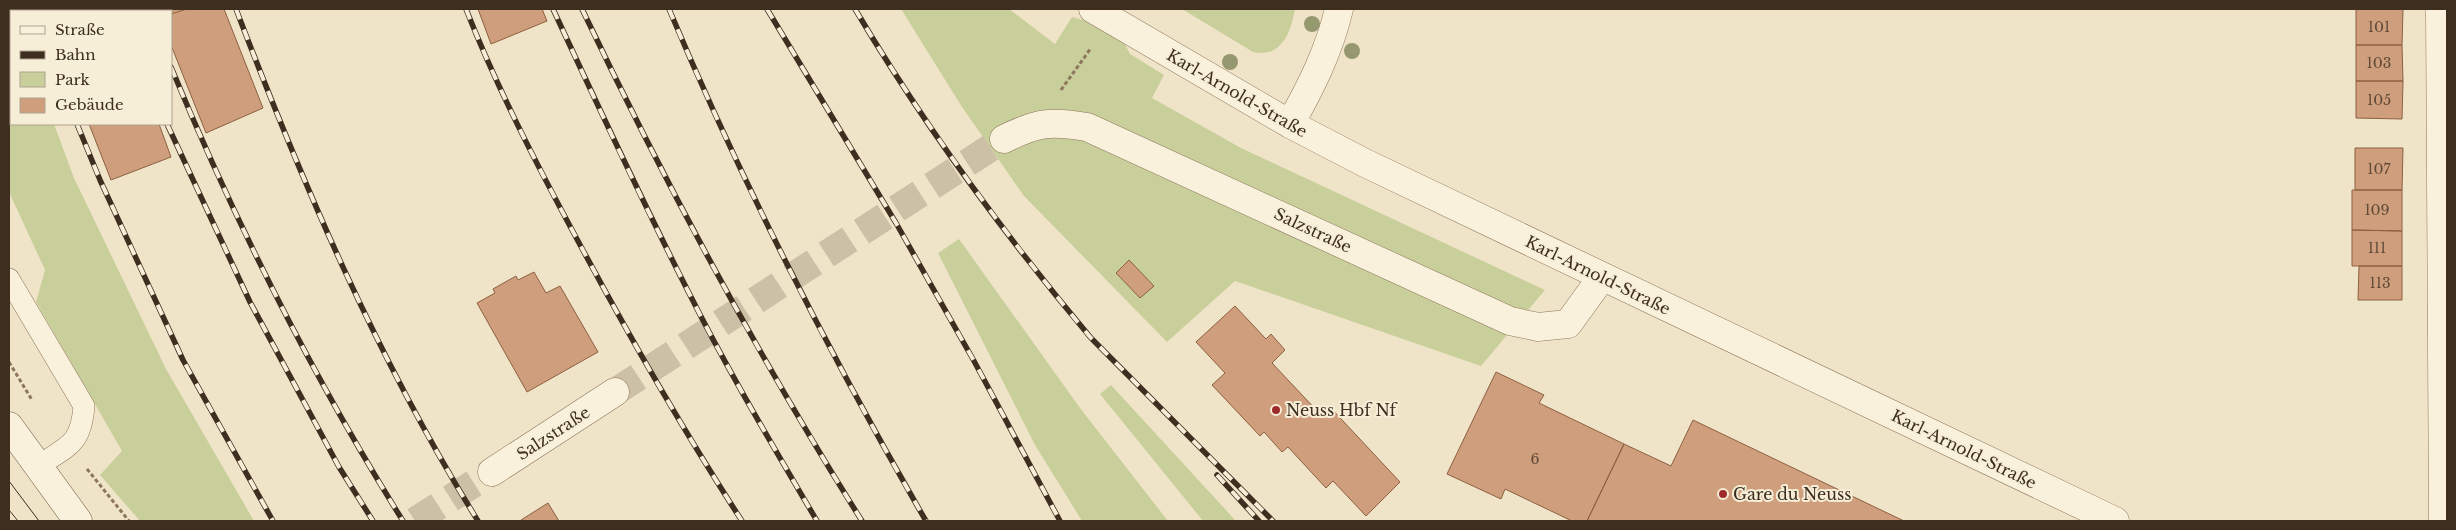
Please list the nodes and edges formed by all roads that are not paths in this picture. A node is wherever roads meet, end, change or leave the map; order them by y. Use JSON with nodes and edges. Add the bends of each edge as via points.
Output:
{"nodes":[{"id":1,"x":1093,"y":9,"type":"edge"},
{"id":2,"x":1339,"y":9,"type":"edge"},
{"id":3,"x":2440,"y":9,"type":"edge"},
{"id":4,"x":1290,"y":124,"type":"junction"},
{"id":5,"x":1004,"y":139,"type":"tunnel mouth"},
{"id":6,"x":1602,"y":277,"type":"junction"},
{"id":7,"x":9,"y":279,"type":"edge"},
{"id":8,"x":614,"y":392,"type":"tunnel mouth"},
{"id":9,"x":9,"y":426,"type":"edge"},
{"id":10,"x":38,"y":466,"type":"junction"},
{"id":11,"x":492,"y":472,"type":"tunnel mouth"},
{"id":12,"x":78,"y":521,"type":"edge"},
{"id":13,"x":2115,"y":521,"type":"edge"},
{"id":14,"x":2443,"y":521,"type":"edge"}],
"edges":[{"from":1,"to":4,"type":"street","name":"Karl-Arnold-Straße"},
{"from":2,"to":4,"type":"street","via":[[1317,76]]},
{"from":3,"to":14,"type":"street"},
{"from":4,"to":6,"type":"street","name":"Karl-Arnold-Straße"},
{"from":5,"to":6,"type":"street","name":"Salzstraße","via":[[1029,126],[1060,123],[1087,127],[1510,321],[1538,328],[1568,324]]},
{"from":6,"to":13,"type":"street","name":"Karl-Arnold-Straße"},
{"from":7,"to":10,"type":"lane","via":[[84,406],[82,428],[72,443]]},
{"from":8,"to":11,"type":"street","name":"Salzstraße"},
{"from":9,"to":10,"type":"street"},
{"from":10,"to":12,"type":"street"}]}
